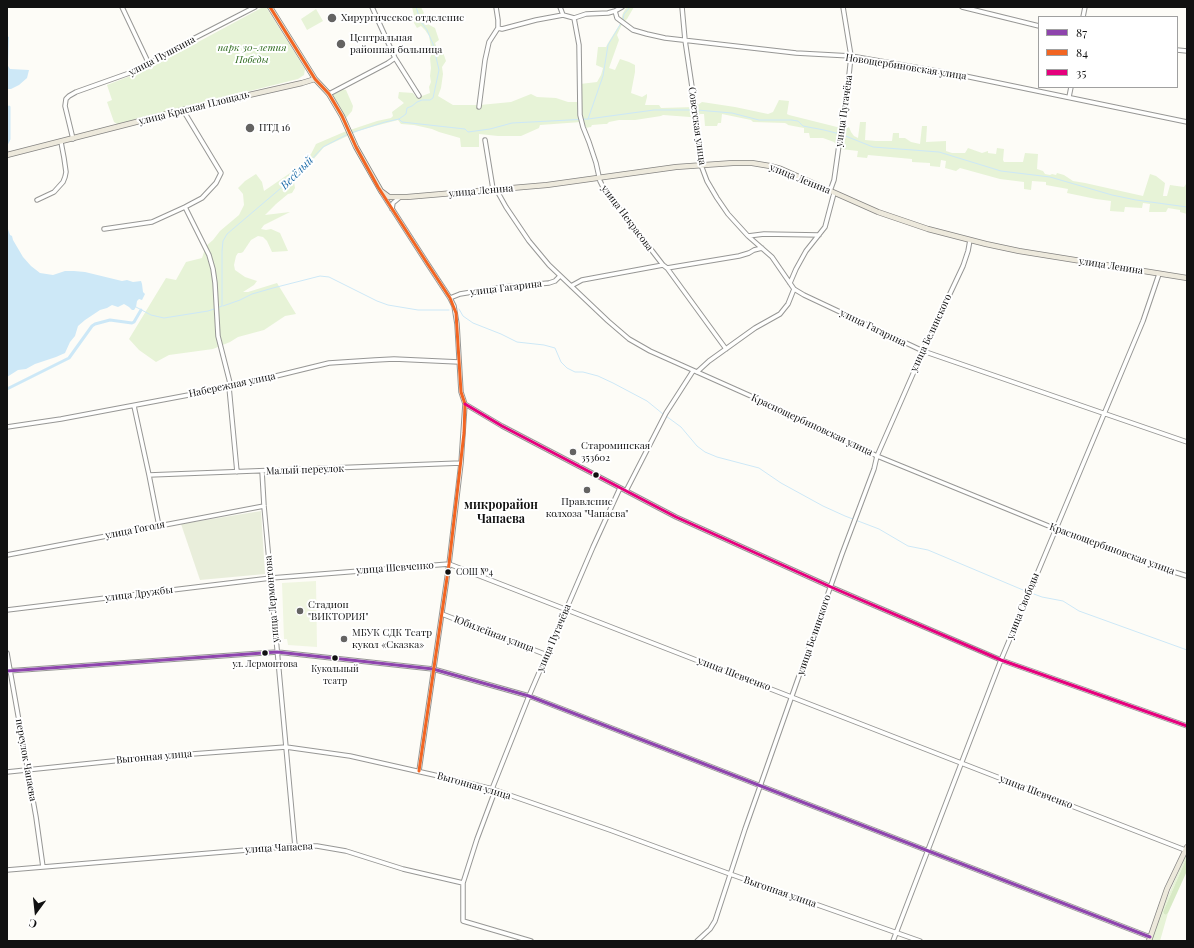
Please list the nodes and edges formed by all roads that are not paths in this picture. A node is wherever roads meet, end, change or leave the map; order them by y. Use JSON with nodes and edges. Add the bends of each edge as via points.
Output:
{"nodes":[{"id":1,"x":122,"y":7,"type":"edge"},
{"id":2,"x":256,"y":7,"type":"edge"},
{"id":3,"x":270,"y":7,"type":"edge"},
{"id":4,"x":372,"y":7,"type":"edge"},
{"id":5,"x":496,"y":7,"type":"edge"},
{"id":6,"x":560,"y":7,"type":"edge"},
{"id":7,"x":622,"y":7,"type":"edge"},
{"id":8,"x":682,"y":7,"type":"edge"},
{"id":9,"x":843,"y":7,"type":"edge"},
{"id":10,"x":962,"y":7,"type":"edge"},
{"id":11,"x":615,"y":11,"type":"junction"},
{"id":12,"x":563,"y":15,"type":"junction"},
{"id":13,"x":574,"y":18,"type":"junction"},
{"id":14,"x":1038,"y":26,"type":"edge"},
{"id":15,"x":498,"y":28,"type":"junction"},
{"id":16,"x":685,"y":40,"type":"junction"},
{"id":17,"x":850,"y":56,"type":"junction"},
{"id":18,"x":395,"y":58,"type":"junction"},
{"id":19,"x":149,"y":64,"type":"junction"},
{"id":20,"x":315,"y":79,"type":"junction"},
{"id":21,"x":1071,"y":88,"type":"edge"},
{"id":22,"x":329,"y":94,"type":"junction"},
{"id":23,"x":419,"y":96,"type":"dead end"},
{"id":24,"x":1070,"y":97,"type":"junction"},
{"id":25,"x":479,"y":107,"type":"dead end"},
{"id":26,"x":183,"y":110,"type":"junction"},
{"id":27,"x":1187,"y":122,"type":"edge"},
{"id":28,"x":73,"y":139,"type":"junction"},
{"id":29,"x":485,"y":140,"type":"dead end"},
{"id":30,"x":61,"y":142,"type":"junction"},
{"id":31,"x":9,"y":154,"type":"edge"},
{"id":32,"x":701,"y":164,"type":"junction"},
{"id":33,"x":599,"y":178,"type":"junction"},
{"id":34,"x":494,"y":189,"type":"junction"},
{"id":35,"x":381,"y":191,"type":"junction"},
{"id":36,"x":832,"y":192,"type":"junction"},
{"id":37,"x":399,"y":198,"type":"junction"},
{"id":38,"x":37,"y":200,"type":"dead end"},
{"id":39,"x":185,"y":207,"type":"junction"},
{"id":40,"x":392,"y":209,"type":"junction"},
{"id":41,"x":104,"y":229,"type":"dead end"},
{"id":42,"x":819,"y":235,"type":"junction"},
{"id":43,"x":748,"y":236,"type":"junction"},
{"id":44,"x":970,"y":240,"type":"junction"},
{"id":45,"x":762,"y":248,"type":"junction"},
{"id":46,"x":658,"y":259,"type":"junction"},
{"id":47,"x":655,"y":267,"type":"junction"},
{"id":48,"x":665,"y":267,"type":"junction"},
{"id":49,"x":1159,"y":274,"type":"junction"},
{"id":50,"x":560,"y":276,"type":"junction"},
{"id":51,"x":1187,"y":278,"type":"edge"},
{"id":52,"x":790,"y":283,"type":"junction"},
{"id":53,"x":571,"y":286,"type":"junction"},
{"id":54,"x":794,"y":289,"type":"junction"},
{"id":55,"x":450,"y":298,"type":"junction"},
{"id":56,"x":726,"y":350,"type":"junction"},
{"id":57,"x":923,"y":351,"type":"junction"},
{"id":58,"x":459,"y":362,"type":"junction"},
{"id":59,"x":695,"y":372,"type":"junction"},
{"id":60,"x":230,"y":387,"type":"junction"},
{"id":61,"x":465,"y":404,"type":"junction"},
{"id":62,"x":134,"y":406,"type":"junction"},
{"id":63,"x":1104,"y":413,"type":"junction"},
{"id":64,"x":7,"y":427,"type":"edge"},
{"id":65,"x":1187,"y":442,"type":"edge"},
{"id":66,"x":877,"y":456,"type":"junction"},
{"id":67,"x":461,"y":463,"type":"junction"},
{"id":68,"x":262,"y":471,"type":"junction"},
{"id":69,"x":236,"y":472,"type":"junction"},
{"id":70,"x":149,"y":475,"type":"junction"},
{"id":71,"x":620,"y":488,"type":"junction"},
{"id":72,"x":626,"y":491,"type":"junction"},
{"id":73,"x":264,"y":506,"type":"junction"},
{"id":74,"x":159,"y":526,"type":"junction"},
{"id":75,"x":1056,"y":529,"type":"junction"},
{"id":76,"x":7,"y":555,"type":"edge"},
{"id":77,"x":449,"y":564,"type":"junction"},
{"id":78,"x":1187,"y":576,"type":"edge"},
{"id":79,"x":271,"y":578,"type":"junction"},
{"id":80,"x":830,"y":587,"type":"junction"},
{"id":81,"x":566,"y":609,"type":"junction"},
{"id":82,"x":7,"y":610,"type":"edge"},
{"id":83,"x":442,"y":614,"type":"junction"},
{"id":84,"x":277,"y":652,"type":"junction"},
{"id":85,"x":7,"y":653,"type":"edge"},
{"id":86,"x":547,"y":655,"type":"junction"},
{"id":87,"x":1001,"y":660,"type":"junction"},
{"id":88,"x":433,"y":669,"type":"junction"},
{"id":89,"x":8,"y":671,"type":"edge"},
{"id":90,"x":529,"y":696,"type":"junction"},
{"id":91,"x":792,"y":697,"type":"junction"},
{"id":92,"x":1187,"y":726,"type":"edge"},
{"id":93,"x":286,"y":748,"type":"junction"},
{"id":94,"x":961,"y":763,"type":"junction"},
{"id":95,"x":28,"y":770,"type":"junction"},
{"id":96,"x":419,"y":771,"type":"junction"},
{"id":97,"x":7,"y":772,"type":"edge"},
{"id":98,"x":761,"y":787,"type":"junction"},
{"id":99,"x":493,"y":790,"type":"junction"},
{"id":100,"x":295,"y":846,"type":"junction"},
{"id":101,"x":1186,"y":848,"type":"edge"},
{"id":102,"x":928,"y":851,"type":"junction"},
{"id":103,"x":43,"y":867,"type":"junction"},
{"id":104,"x":7,"y":870,"type":"edge"},
{"id":105,"x":730,"y":874,"type":"junction"},
{"id":106,"x":463,"y":883,"type":"junction"},
{"id":107,"x":896,"y":933,"type":"junction"},
{"id":108,"x":1149,"y":939,"type":"edge"},
{"id":109,"x":531,"y":941,"type":"edge"},
{"id":110,"x":697,"y":941,"type":"edge"},
{"id":111,"x":893,"y":941,"type":"edge"},
{"id":112,"x":920,"y":941,"type":"edge"}],
"edges":[{"from":1,"to":19,"type":"street"},
{"from":2,"to":19,"type":"street","name":"улица Пушкина"},
{"from":3,"to":20,"type":"main road"},
{"from":4,"to":18,"type":"street"},
{"from":5,"to":15,"type":"street"},
{"from":6,"to":12,"type":"street"},
{"from":7,"to":11,"type":"street"},
{"from":8,"to":16,"type":"street","name":"Советская улица"},
{"from":9,"to":17,"type":"street","name":"улица Пугачёва"},
{"from":10,"to":14,"type":"street"},
{"from":11,"to":13,"type":"street"},
{"from":11,"to":16,"type":"street","name":"Новощербиновская улица","via":[[617,18],[632,30]]},
{"from":12,"to":13,"type":"street"},
{"from":12,"to":15,"type":"street"},
{"from":13,"to":33,"type":"street","name":"улица Некрасова","via":[[579,45],[580,114]]},
{"from":15,"to":25,"type":"street","via":[[489,42]]},
{"from":16,"to":17,"type":"street","name":"Новощербиновская улица","via":[[796,53]]},
{"from":16,"to":32,"type":"street","name":"Советская улица"},
{"from":17,"to":24,"type":"street","name":"Новощербиновская улица"},
{"from":17,"to":36,"type":"street","name":"улица Пугачёва"},
{"from":18,"to":22,"type":"street"},
{"from":18,"to":23,"type":"street"},
{"from":19,"to":28,"type":"street","name":"улица Пушкина","via":[[71,94],[66,99],[66,109]]},
{"from":20,"to":22,"type":"main road"},
{"from":20,"to":26,"type":"main road","name":"улица Красная Площадь"},
{"from":21,"to":24,"type":"street"},
{"from":22,"to":35,"type":"main road"},
{"from":24,"to":27,"type":"street","name":"Новощербиновская улица"},
{"from":26,"to":28,"type":"main road","name":"улица Красная Площадь"},
{"from":26,"to":39,"type":"street","via":[[222,174],[209,192]]},
{"from":28,"to":30,"type":"main road","name":"улица Красная Площадь"},
{"from":29,"to":34,"type":"street","name":"Краснощербиновская улица"},
{"from":30,"to":31,"type":"main road","name":"улица Красная Площадь"},
{"from":30,"to":38,"type":"street","via":[[66,172],[63,182],[54,192]]},
{"from":32,"to":33,"type":"main road","name":"улица Ленина"},
{"from":32,"to":36,"type":"main road","name":"улица Ленина","via":[[746,163],[770,166]]},
{"from":32,"to":43,"type":"street","name":"Советская улица","via":[[717,198]]},
{"from":33,"to":34,"type":"main road","name":"улица Ленина"},
{"from":33,"to":46,"type":"street","name":"улица Некрасова","via":[[603,187]]},
{"from":34,"to":37,"type":"main road","name":"улица Ленина"},
{"from":34,"to":50,"type":"street","name":"Краснощербиновская улица","via":[[529,241]]},
{"from":35,"to":37,"type":"main road","name":"улица Ленина","via":[[389,197]]},
{"from":35,"to":40,"type":"street"},
{"from":36,"to":42,"type":"street","name":"улица Пугачёва","via":[[825,227]]},
{"from":36,"to":44,"type":"main road","name":"улица Ленина","via":[[903,222]]},
{"from":37,"to":40,"type":"street","via":[[393,203]]},
{"from":39,"to":41,"type":"street","via":[[152,222]]},
{"from":39,"to":60,"type":"street","via":[[209,255],[215,283],[218,336]]},
{"from":40,"to":55,"type":"street"},
{"from":42,"to":43,"type":"street"},
{"from":42,"to":52,"type":"street","name":"улица Пугачёва","via":[[803,256]]},
{"from":43,"to":45,"type":"street","name":"Советская улица"},
{"from":44,"to":49,"type":"main road","name":"улица Ленина","via":[[1019,251]]},
{"from":44,"to":57,"type":"street","name":"улица Белинского","via":[[963,266]]},
{"from":45,"to":48,"type":"street","via":[[739,256]]},
{"from":45,"to":52,"type":"street","name":"улица Гагарина","via":[[772,257]]},
{"from":46,"to":47,"type":"street"},
{"from":46,"to":48,"type":"street","name":"улица Некрасова"},
{"from":47,"to":48,"type":"street"},
{"from":47,"to":53,"type":"street","via":[[582,280]]},
{"from":48,"to":56,"type":"street","name":"улица Некрасова"},
{"from":49,"to":51,"type":"main road","name":"улица Ленина"},
{"from":49,"to":63,"type":"street","name":"улица Свободы","via":[[1143,321]]},
{"from":50,"to":53,"type":"street","name":"Краснощербиновская улица"},
{"from":50,"to":55,"type":"street","name":"улица Гагарина","via":[[549,283],[503,286]]},
{"from":52,"to":54,"type":"street","name":"улица Гагарина"},
{"from":53,"to":59,"type":"street","name":"Краснощербиновская улица","via":[[629,339]]},
{"from":54,"to":56,"type":"street","via":[[788,304],[780,314],[755,328]]},
{"from":54,"to":57,"type":"street","name":"улица Гагарина"},
{"from":55,"to":58,"type":"street","via":[[456,313]]},
{"from":56,"to":59,"type":"street"},
{"from":57,"to":63,"type":"street","name":"улица Гагарина"},
{"from":57,"to":66,"type":"street","name":"улица Белинского"},
{"from":58,"to":60,"type":"street","name":"Набережная улица","via":[[394,359],[339,362]]},
{"from":58,"to":61,"type":"street","via":[[461,392]]},
{"from":59,"to":66,"type":"street","name":"Краснощербиновская улица"},
{"from":59,"to":72,"type":"street","via":[[666,413]]},
{"from":60,"to":62,"type":"street","name":"Набережная улица"},
{"from":60,"to":69,"type":"street"},
{"from":61,"to":67,"type":"street"},
{"from":61,"to":71,"type":"street"},
{"from":62,"to":64,"type":"street","name":"Набережная улица"},
{"from":62,"to":70,"type":"street"},
{"from":63,"to":65,"type":"street","name":"улица Гагарина"},
{"from":63,"to":75,"type":"street","name":"улица Свободы"},
{"from":66,"to":75,"type":"street","name":"Краснощербиновская улица"},
{"from":66,"to":80,"type":"street","name":"улица Белинского"},
{"from":67,"to":68,"type":"street","name":"Малый переулок"},
{"from":67,"to":77,"type":"street"},
{"from":68,"to":69,"type":"street","name":"Малый переулок"},
{"from":68,"to":73,"type":"street","name":"улица Лермонтова"},
{"from":69,"to":70,"type":"street","name":"Малый переулок"},
{"from":70,"to":74,"type":"street"},
{"from":71,"to":72,"type":"street"},
{"from":71,"to":81,"type":"street","name":"улица Пугачёва"},
{"from":72,"to":80,"type":"street","via":[[676,517]]},
{"from":73,"to":74,"type":"street","name":"улица Гоголя"},
{"from":73,"to":79,"type":"street","name":"улица Лермонтова"},
{"from":74,"to":76,"type":"street","name":"улица Гоголя"},
{"from":75,"to":78,"type":"street","name":"Краснощербиновская улица"},
{"from":75,"to":87,"type":"street","name":"улица Свободы"},
{"from":77,"to":79,"type":"street","name":"улица Шевченко"},
{"from":77,"to":81,"type":"street","name":"улица Шевченко"},
{"from":77,"to":83,"type":"street"},
{"from":79,"to":82,"type":"street","name":"улица Дружбы"},
{"from":79,"to":84,"type":"street","name":"улица Лермонтова"},
{"from":80,"to":87,"type":"street"},
{"from":80,"to":91,"type":"street","name":"улица Белинского"},
{"from":81,"to":86,"type":"street","name":"улица Пугачёва"},
{"from":81,"to":91,"type":"street","name":"улица Шевченко"},
{"from":83,"to":86,"type":"street","name":"Юбилейная улица"},
{"from":83,"to":88,"type":"street"},
{"from":84,"to":88,"type":"street"},
{"from":84,"to":89,"type":"street"},
{"from":84,"to":93,"type":"street","name":"улица Лермонтова"},
{"from":85,"to":89,"type":"street","name":"переулок Чапаева"},
{"from":86,"to":90,"type":"street","name":"улица Пугачёва"},
{"from":87,"to":92,"type":"street"},
{"from":87,"to":94,"type":"street","name":"улица Свободы"},
{"from":88,"to":90,"type":"street"},
{"from":88,"to":96,"type":"street"},
{"from":89,"to":95,"type":"street","name":"переулок Чапаева"},
{"from":90,"to":98,"type":"street"},
{"from":90,"to":99,"type":"street","name":"улица Пугачёва"},
{"from":91,"to":94,"type":"street","name":"улица Шевченко"},
{"from":91,"to":98,"type":"street","name":"улица Белинского"},
{"from":93,"to":95,"type":"street","name":"Выгонная улица","via":[[152,757]]},
{"from":93,"to":96,"type":"street","name":"Выгонная улица","via":[[350,756]]},
{"from":93,"to":100,"type":"street","name":"улица Лермонтова"},
{"from":94,"to":101,"type":"street","name":"улица Шевченко"},
{"from":94,"to":102,"type":"street","name":"улица Свободы"},
{"from":95,"to":97,"type":"street","name":"Выгонная улица"},
{"from":95,"to":103,"type":"street","name":"переулок Чапаева"},
{"from":96,"to":99,"type":"street","name":"Выгонная улица"},
{"from":98,"to":102,"type":"street"},
{"from":98,"to":105,"type":"street","name":"улица Белинского"},
{"from":99,"to":105,"type":"street","name":"Выгонная улица"},
{"from":99,"to":106,"type":"street","name":"улица Пугачёва"},
{"from":100,"to":103,"type":"street","name":"улица Чапаева"},
{"from":100,"to":106,"type":"street","name":"улица Чапаева","via":[[317,846],[346,852]]},
{"from":101,"to":108,"type":"main road","via":[[1167,889]]},
{"from":102,"to":107,"type":"street","name":"улица Свободы"},
{"from":102,"to":108,"type":"street"},
{"from":103,"to":104,"type":"street","name":"улица Чапаева"},
{"from":105,"to":107,"type":"street","name":"Выгонная улица"},
{"from":105,"to":110,"type":"street","name":"улица Белинского","via":[[715,920],[710,929]]},
{"from":106,"to":109,"type":"street","via":[[463,921]]},
{"from":107,"to":111,"type":"street","name":"улица Свободы"},
{"from":107,"to":112,"type":"street","name":"Выгонная улица"}]}
